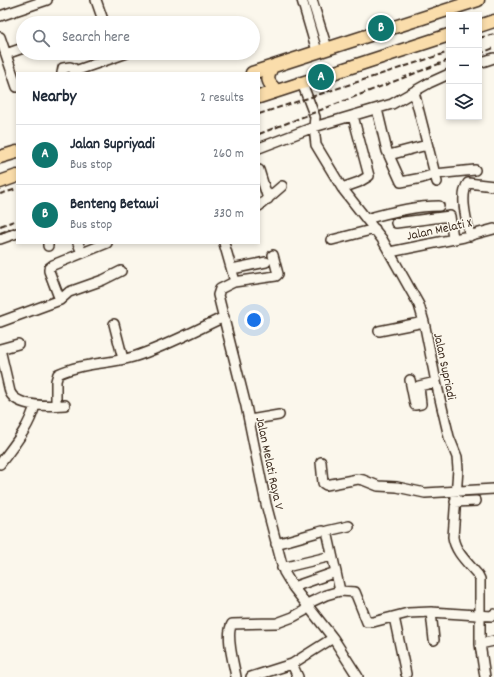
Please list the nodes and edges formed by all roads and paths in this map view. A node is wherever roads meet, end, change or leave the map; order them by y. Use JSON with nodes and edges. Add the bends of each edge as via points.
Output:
{"nodes":[{"id":1,"x":47,"y":0,"type":"edge"},
{"id":2,"x":302,"y":0,"type":"edge"},
{"id":3,"x":312,"y":0,"type":"edge"},
{"id":4,"x":478,"y":0,"type":"edge"},
{"id":5,"x":99,"y":1,"type":"edge"},
{"id":6,"x":0,"y":16,"type":"edge"},
{"id":7,"x":100,"y":16,"type":"edge"},
{"id":8,"x":494,"y":21,"type":"edge"},
{"id":9,"x":319,"y":22,"type":"junction"},
{"id":10,"x":309,"y":25,"type":"junction"},
{"id":11,"x":482,"y":25,"type":"edge"},
{"id":12,"x":0,"y":37,"type":"edge"},
{"id":13,"x":446,"y":37,"type":"edge"},
{"id":14,"x":16,"y":50,"type":"edge"},
{"id":15,"x":322,"y":50,"type":"junction"},
{"id":16,"x":6,"y":54,"type":"junction"},
{"id":17,"x":494,"y":58,"type":"edge"},
{"id":18,"x":103,"y":60,"type":"edge"},
{"id":19,"x":482,"y":61,"type":"edge"},
{"id":20,"x":272,"y":67,"type":"junction"},
{"id":21,"x":62,"y":72,"type":"edge"},
{"id":22,"x":75,"y":72,"type":"edge"},
{"id":23,"x":255,"y":72,"type":"edge"},
{"id":24,"x":446,"y":76,"type":"edge"},
{"id":25,"x":260,"y":80,"type":"edge"},
{"id":26,"x":16,"y":84,"type":"edge"},
{"id":27,"x":302,"y":84,"type":"junction"},
{"id":28,"x":277,"y":91,"type":"junction"},
{"id":29,"x":414,"y":92,"type":"junction"},
{"id":30,"x":262,"y":96,"type":"edge"},
{"id":31,"x":377,"y":109,"type":"junction"},
{"id":32,"x":353,"y":116,"type":"junction"},
{"id":33,"x":314,"y":127,"type":"junction"},
{"id":34,"x":427,"y":145,"type":"junction"},
{"id":35,"x":260,"y":148,"type":"edge"},
{"id":36,"x":16,"y":152,"type":"edge"},
{"id":37,"x":389,"y":155,"type":"junction"},
{"id":38,"x":0,"y":157,"type":"edge"},
{"id":39,"x":475,"y":170,"type":"dead end"},
{"id":40,"x":260,"y":173,"type":"edge"},
{"id":41,"x":16,"y":176,"type":"edge"},
{"id":42,"x":436,"y":178,"type":"junction"},
{"id":43,"x":0,"y":182,"type":"edge"},
{"id":44,"x":282,"y":186,"type":"dead end"},
{"id":45,"x":494,"y":186,"type":"edge"},
{"id":46,"x":342,"y":188,"type":"junction"},
{"id":47,"x":268,"y":199,"type":"junction"},
{"id":48,"x":260,"y":205,"type":"edge"},
{"id":49,"x":439,"y":206,"type":"dead end"},
{"id":50,"x":366,"y":219,"type":"junction"},
{"id":51,"x":396,"y":224,"type":"dead end"},
{"id":52,"x":494,"y":229,"type":"edge"},
{"id":53,"x":375,"y":230,"type":"junction"},
{"id":54,"x":16,"y":233,"type":"edge"},
{"id":55,"x":470,"y":236,"type":"junction"},
{"id":56,"x":0,"y":239,"type":"edge"},
{"id":57,"x":453,"y":239,"type":"junction"},
{"id":58,"x":332,"y":240,"type":"dead end"},
{"id":59,"x":78,"y":244,"type":"edge"},
{"id":60,"x":105,"y":244,"type":"edge"},
{"id":61,"x":224,"y":244,"type":"edge"},
{"id":62,"x":390,"y":252,"type":"junction"},
{"id":63,"x":82,"y":254,"type":"junction"},
{"id":64,"x":232,"y":269,"type":"junction"},
{"id":65,"x":121,"y":271,"type":"dead end"},
{"id":66,"x":234,"y":282,"type":"junction"},
{"id":67,"x":60,"y":300,"type":"junction"},
{"id":68,"x":224,"y":316,"type":"junction"},
{"id":69,"x":0,"y":322,"type":"edge"},
{"id":70,"x":424,"y":322,"type":"junction"},
{"id":71,"x":114,"y":324,"type":"dead end"},
{"id":72,"x":379,"y":331,"type":"dead end"},
{"id":73,"x":18,"y":344,"type":"dead end"},
{"id":74,"x":0,"y":349,"type":"edge"},
{"id":75,"x":123,"y":359,"type":"junction"},
{"id":76,"x":410,"y":380,"type":"dead end"},
{"id":77,"x":436,"y":382,"type":"junction"},
{"id":78,"x":35,"y":405,"type":"junction"},
{"id":79,"x":279,"y":415,"type":"dead end"},
{"id":80,"x":249,"y":420,"type":"junction"},
{"id":81,"x":321,"y":462,"type":"dead end"},
{"id":82,"x":0,"y":464,"type":"edge"},
{"id":83,"x":494,"y":489,"type":"edge"},
{"id":84,"x":456,"y":491,"type":"junction"},
{"id":85,"x":476,"y":501,"type":"dead end"},
{"id":86,"x":455,"y":502,"type":"junction"},
{"id":87,"x":348,"y":526,"type":"dead end"},
{"id":88,"x":322,"y":531,"type":"dead end"},
{"id":89,"x":276,"y":544,"type":"junction"},
{"id":90,"x":332,"y":556,"type":"junction"},
{"id":91,"x":282,"y":568,"type":"junction"},
{"id":92,"x":336,"y":572,"type":"junction"},
{"id":93,"x":293,"y":587,"type":"junction"},
{"id":94,"x":340,"y":591,"type":"junction"},
{"id":95,"x":308,"y":606,"type":"junction"},
{"id":96,"x":431,"y":612,"type":"junction"},
{"id":97,"x":494,"y":614,"type":"edge"},
{"id":98,"x":479,"y":615,"type":"junction"},
{"id":99,"x":394,"y":617,"type":"junction"},
{"id":100,"x":334,"y":638,"type":"junction"},
{"id":101,"x":434,"y":640,"type":"dead end"},
{"id":102,"x":494,"y":641,"type":"edge"},
{"id":103,"x":480,"y":644,"type":"junction"},
{"id":104,"x":292,"y":664,"type":"junction"},
{"id":105,"x":406,"y":674,"type":"dead end"},
{"id":106,"x":262,"y":676,"type":"edge"},
{"id":107,"x":236,"y":677,"type":"edge"},
{"id":108,"x":251,"y":677,"type":"edge"},
{"id":109,"x":298,"y":677,"type":"edge"},
{"id":110,"x":358,"y":677,"type":"edge"},
{"id":111,"x":485,"y":677,"type":"edge"}],
"edges":[{"from":1,"to":6,"type":"street"},
{"from":2,"to":10,"type":"street"},
{"from":3,"to":9,"type":"street"},
{"from":4,"to":15,"type":"main road"},
{"from":5,"to":7,"type":"street"},
{"from":8,"to":11,"type":"main road"},
{"from":9,"to":10,"type":"street"},
{"from":9,"to":15,"type":"street"},
{"from":10,"to":15,"type":"street"},
{"from":12,"to":16,"type":"street"},
{"from":13,"to":27,"type":"main road"},
{"from":14,"to":16,"type":"street"},
{"from":15,"to":20,"type":"main road"},
{"from":16,"to":26,"type":"street"},
{"from":17,"to":19,"type":"street"},
{"from":18,"to":22,"type":"street"},
{"from":20,"to":23,"type":"main road"},
{"from":20,"to":28,"type":"main road","via":[[268,80]]},
{"from":21,"to":22,"type":"street","via":[[66,66],[73,68]]},
{"from":24,"to":29,"type":"street"},
{"from":25,"to":30,"type":"main road","via":[[263,85]]},
{"from":27,"to":28,"type":"main road"},
{"from":27,"to":33,"type":"street","name":"Jalan Supriadi","via":[[315,117]]},
{"from":28,"to":30,"type":"main road"},
{"from":29,"to":31,"type":"street"},
{"from":29,"to":34,"type":"street"},
{"from":31,"to":32,"type":"street"},
{"from":31,"to":37,"type":"street"},
{"from":32,"to":33,"type":"street"},
{"from":32,"to":46,"type":"street","via":[[369,176]]},
{"from":33,"to":35,"type":"street"},
{"from":33,"to":46,"type":"street","name":"Jalan Supriadi","via":[[316,145]]},
{"from":34,"to":37,"type":"street"},
{"from":34,"to":42,"type":"street"},
{"from":36,"to":38,"type":"main road"},
{"from":37,"to":42,"type":"street","via":[[401,182]]},
{"from":39,"to":42,"type":"street"},
{"from":40,"to":47,"type":"street"},
{"from":41,"to":43,"type":"main road"},
{"from":44,"to":47,"type":"street"},
{"from":45,"to":55,"type":"street","via":[[467,184],[465,210]]},
{"from":46,"to":50,"type":"street","name":"Jalan Supriadi"},
{"from":47,"to":48,"type":"street"},
{"from":49,"to":50,"type":"street","via":[[404,209]]},
{"from":50,"to":53,"type":"street","name":"Jalan Supriadi"},
{"from":51,"to":57,"type":"street","via":[[450,216]]},
{"from":52,"to":55,"type":"street","name":"Jalan Melati X"},
{"from":53,"to":58,"type":"street"},
{"from":53,"to":62,"type":"street","name":"Jalan Supriadi"},
{"from":54,"to":56,"type":"street"},
{"from":55,"to":57,"type":"street","name":"Jalan Melati X"},
{"from":57,"to":62,"type":"street","name":"Jalan Melati X"},
{"from":59,"to":63,"type":"street"},
{"from":60,"to":63,"type":"street"},
{"from":61,"to":64,"type":"street"},
{"from":62,"to":70,"type":"street","name":"Jalan Supriadi","via":[[419,305]]},
{"from":63,"to":67,"type":"street","via":[[49,268]]},
{"from":64,"to":66,"type":"street"},
{"from":64,"to":66,"type":"street","via":[[270,258],[278,271],[276,276]]},
{"from":65,"to":67,"type":"street","via":[[69,292]]},
{"from":66,"to":68,"type":"street","name":"Jalan Melati Raya V","via":[[218,292]]},
{"from":67,"to":69,"type":"street"},
{"from":68,"to":75,"type":"street","via":[[155,349]]},
{"from":68,"to":80,"type":"street","name":"Jalan Melati Raya V"},
{"from":70,"to":72,"type":"street"},
{"from":70,"to":77,"type":"street","name":"Jalan Supriadi"},
{"from":71,"to":75,"type":"street"},
{"from":73,"to":74,"type":"street"},
{"from":74,"to":78,"type":"street","via":[[12,396]]},
{"from":75,"to":78,"type":"street","via":[[88,365],[58,374],[56,381],[61,405]]},
{"from":76,"to":77,"type":"street","via":[[415,405],[421,404],[418,386]]},
{"from":77,"to":84,"type":"street","name":"Jalan Supriadi","via":[[449,437],[457,457]]},
{"from":78,"to":82,"type":"street","via":[[32,418],[24,432]]},
{"from":79,"to":80,"type":"street"},
{"from":80,"to":89,"type":"street","name":"Jalan Melati Raya V"},
{"from":81,"to":84,"type":"street","via":[[323,483],[326,485],[358,479],[378,486],[425,493]]},
{"from":83,"to":84,"type":"street"},
{"from":84,"to":86,"type":"street","name":"Jalan Supriadi"},
{"from":85,"to":86,"type":"street"},
{"from":86,"to":98,"type":"street","name":"Jalan Supriadi","via":[[453,542],[456,550],[480,579]]},
{"from":87,"to":90,"type":"street","via":[[327,530]]},
{"from":88,"to":89,"type":"street"},
{"from":89,"to":91,"type":"street","name":"Jalan Melati Raya V"},
{"from":90,"to":91,"type":"street"},
{"from":90,"to":92,"type":"street"},
{"from":91,"to":93,"type":"street","name":"Jalan Melati Raya V"},
{"from":92,"to":93,"type":"street"},
{"from":92,"to":94,"type":"street"},
{"from":93,"to":95,"type":"street","name":"Jalan Melati Raya V"},
{"from":94,"to":95,"type":"street","via":[[319,598]]},
{"from":94,"to":99,"type":"street","via":[[355,592],[367,622]]},
{"from":95,"to":100,"type":"street","name":"Jalan Melati Raya V"},
{"from":95,"to":107,"type":"street","via":[[294,617],[277,623],[232,624],[229,636]]},
{"from":96,"to":98,"type":"street"},
{"from":96,"to":99,"type":"street","via":[[408,613]]},
{"from":96,"to":101,"type":"street"},
{"from":97,"to":98,"type":"street"},
{"from":98,"to":103,"type":"street","name":"Jalan Supriadi"},
{"from":99,"to":105,"type":"street"},
{"from":100,"to":104,"type":"street"},
{"from":100,"to":110,"type":"street","name":"Jalan Melati Raya V"},
{"from":102,"to":103,"type":"street"},
{"from":103,"to":111,"type":"street","name":"Jalan Supriadi"},
{"from":104,"to":106,"type":"street"},
{"from":104,"to":109,"type":"street"},
{"from":106,"to":108,"type":"street"}]}
